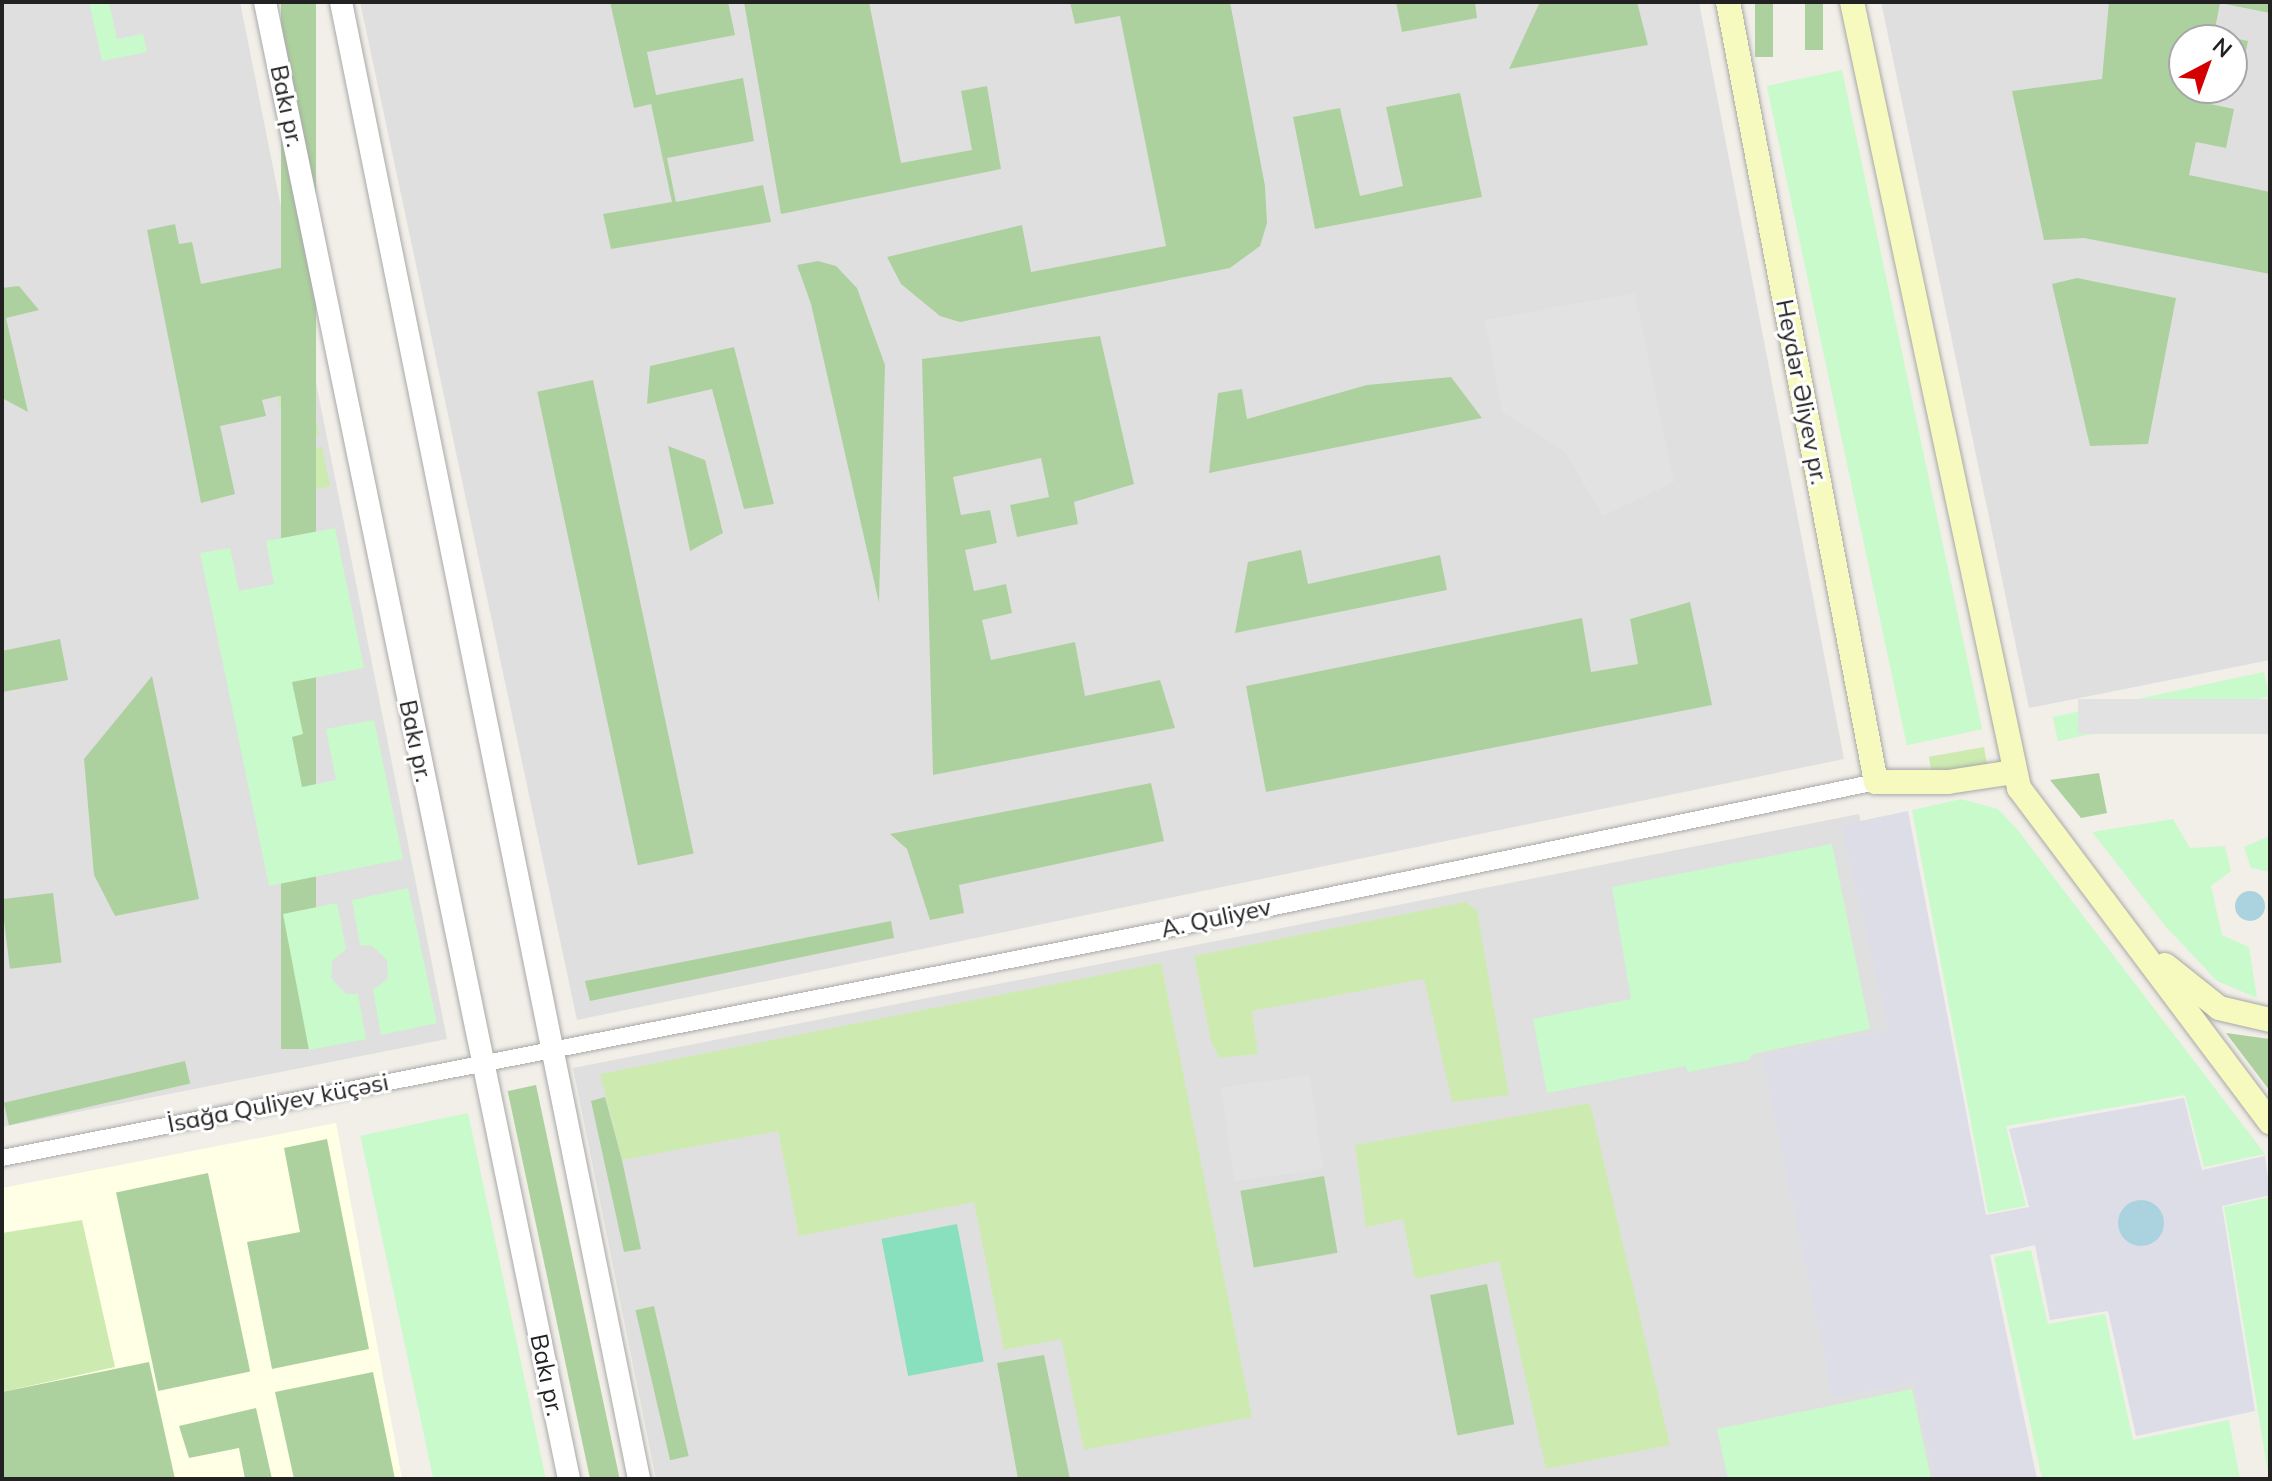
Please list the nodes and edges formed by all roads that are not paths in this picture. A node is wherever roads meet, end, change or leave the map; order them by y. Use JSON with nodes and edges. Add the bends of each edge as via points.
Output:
{"nodes":[{"id":1,"x":265,"y":2,"type":"edge"},
{"id":2,"x":341,"y":2,"type":"edge"},
{"id":3,"x":1728,"y":2,"type":"edge"},
{"id":4,"x":1852,"y":2,"type":"edge"},
{"id":5,"x":2014,"y":772,"type":"junction"},
{"id":6,"x":1876,"y":782,"type":"junction"},
{"id":7,"x":2127,"y":932,"type":"junction"},
{"id":8,"x":2270,"y":1020,"type":"edge"},
{"id":9,"x":554,"y":1046,"type":"junction"},
{"id":10,"x":482,"y":1061,"type":"junction"},
{"id":11,"x":2270,"y":1122,"type":"edge"},
{"id":12,"x":2,"y":1158,"type":"edge"},
{"id":13,"x":569,"y":1479,"type":"edge"},
{"id":14,"x":639,"y":1479,"type":"edge"}],
"edges":[{"from":1,"to":10,"type":"street","name":"Bakı pr."},
{"from":2,"to":9,"type":"street"},
{"from":3,"to":6,"type":"main road","name":"Heydər Əliyev pr."},
{"from":4,"to":5,"type":"main road"},
{"from":5,"to":6,"type":"main road","via":[[1948,782]]},
{"from":5,"to":7,"type":"main road","via":[[2032,811]]},
{"from":6,"to":9,"type":"street","name":"A. Quliyev","via":[[1173,928]]},
{"from":7,"to":8,"type":"main road","via":[[2219,1008]]},
{"from":7,"to":11,"type":"main road"},
{"from":9,"to":10,"type":"street","name":"İsağa Quliyev küçəsi"},
{"from":9,"to":14,"type":"street"},
{"from":10,"to":12,"type":"street","name":"İsağa Quliyev küçəsi"},
{"from":10,"to":13,"type":"street","name":"Bakı pr."}]}
